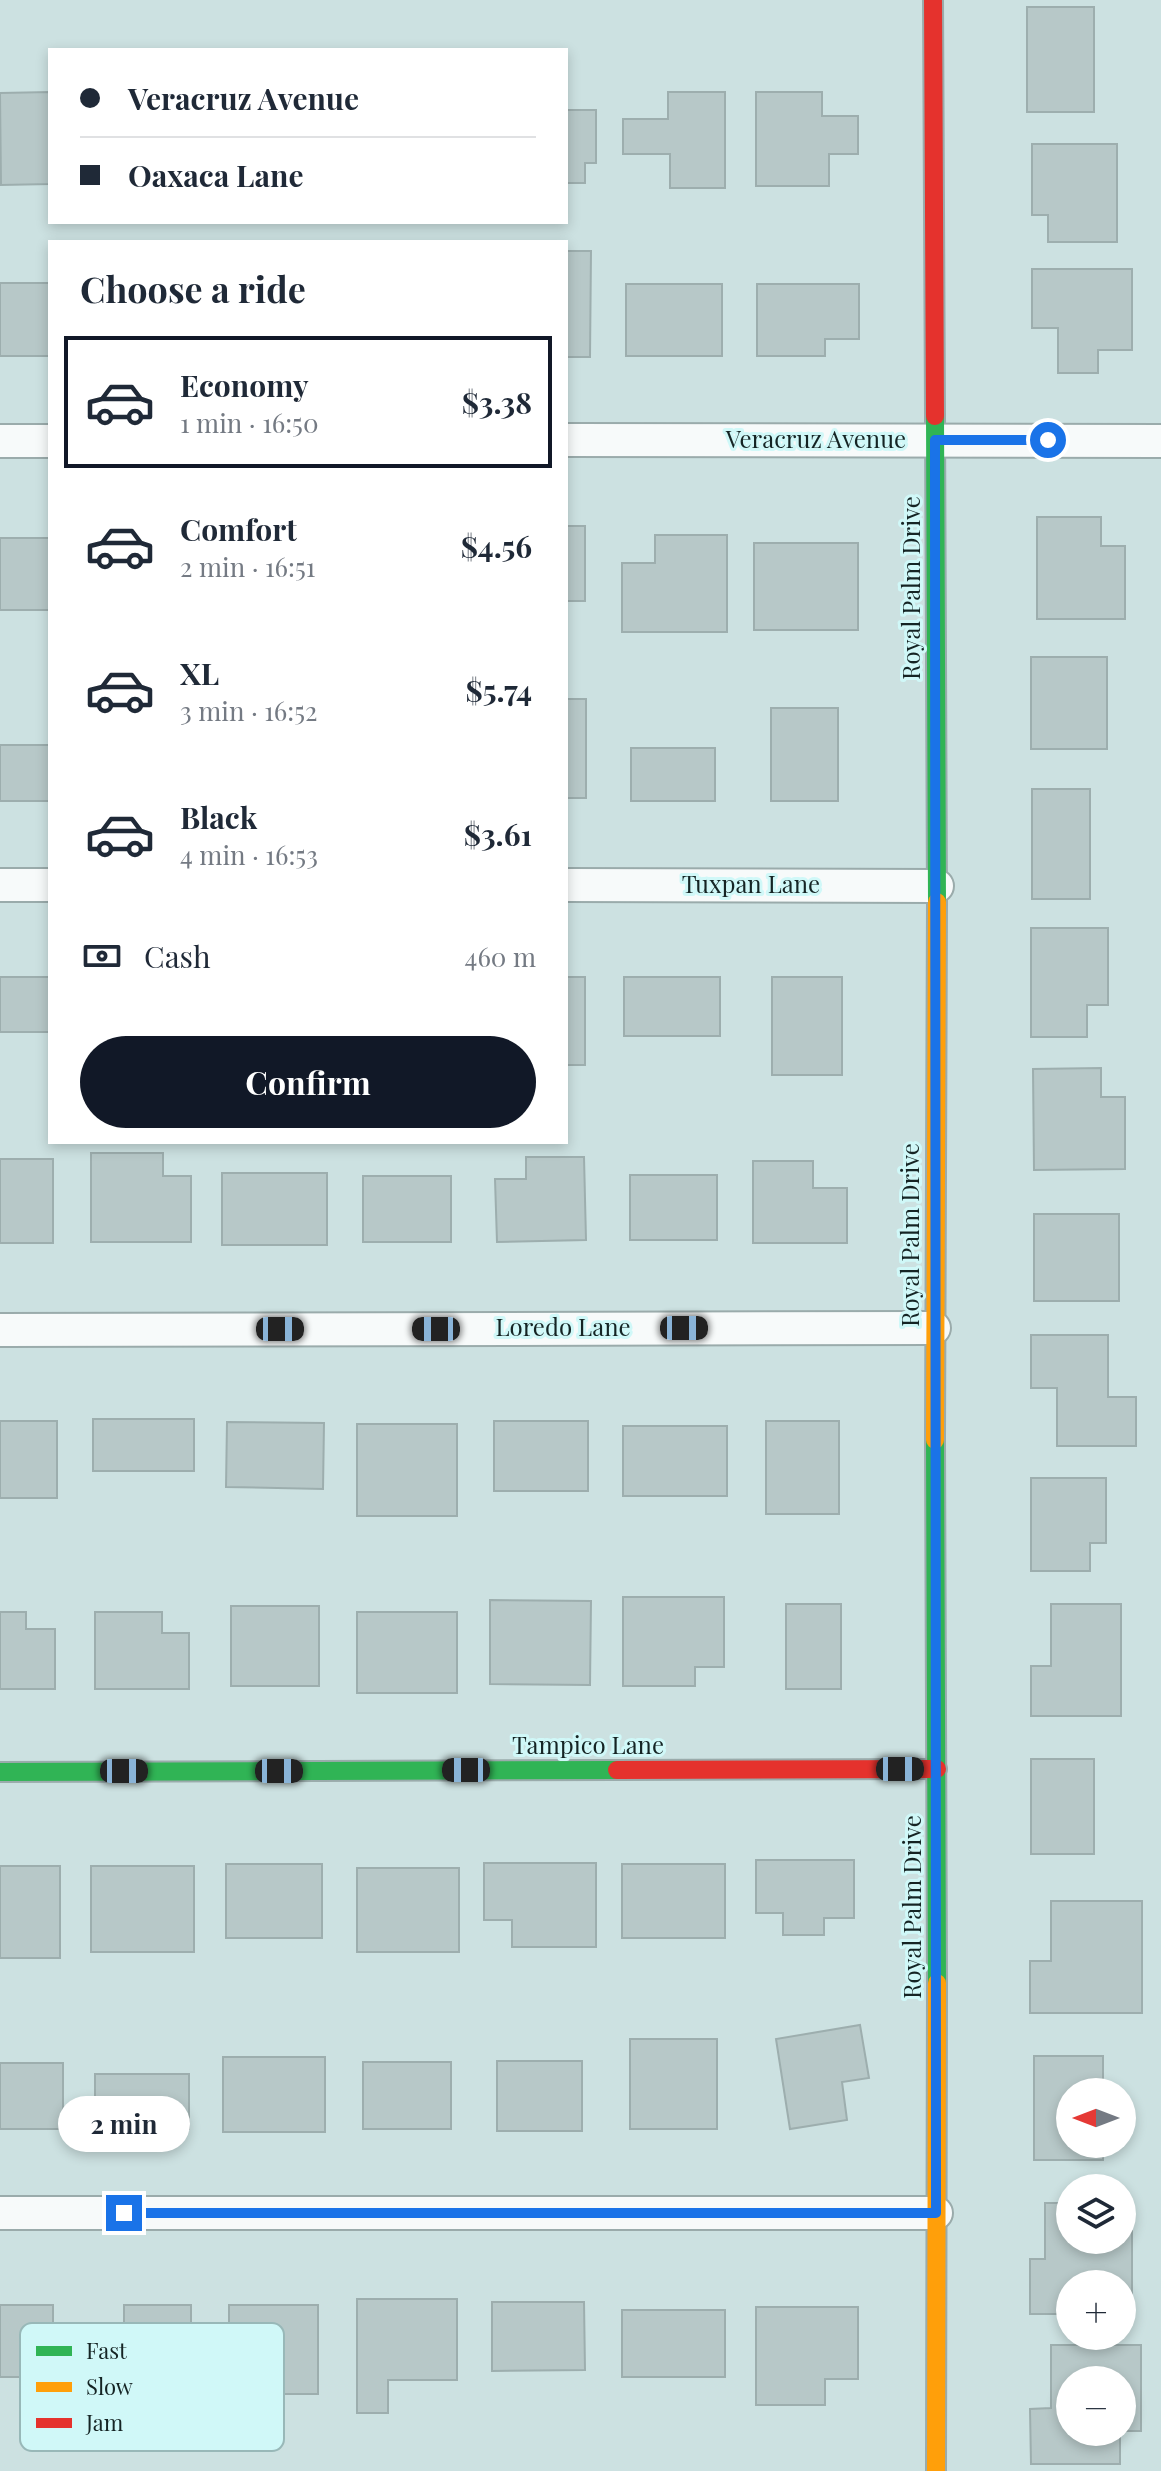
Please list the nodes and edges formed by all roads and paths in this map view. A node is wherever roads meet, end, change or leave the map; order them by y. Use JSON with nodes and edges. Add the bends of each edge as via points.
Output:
{"nodes":[{"id":1,"x":924,"y":0,"type":"edge"},
{"id":2,"x":933,"y":0,"type":"edge"},
{"id":3,"x":568,"y":440,"type":"edge"},
{"id":4,"x":935,"y":440,"type":"junction"},
{"id":5,"x":0,"y":441,"type":"edge"},
{"id":6,"x":48,"y":441,"type":"edge"},
{"id":7,"x":1161,"y":441,"type":"edge"},
{"id":8,"x":0,"y":885,"type":"edge"},
{"id":9,"x":48,"y":885,"type":"edge"},
{"id":10,"x":568,"y":885,"type":"edge"},
{"id":11,"x":937,"y":886,"type":"junction"},
{"id":12,"x":934,"y":1328,"type":"junction"},
{"id":13,"x":0,"y":1330,"type":"edge"},
{"id":14,"x":937,"y":1769,"type":"junction"},
{"id":15,"x":0,"y":1772,"type":"edge"},
{"id":16,"x":0,"y":2213,"type":"edge"},
{"id":17,"x":936,"y":2213,"type":"junction"},
{"id":18,"x":936,"y":2471,"type":"edge"}],
"edges":[{"from":1,"to":2,"type":"street"},
{"from":2,"to":4,"type":"street","name":"Royal Palm Drive"},
{"from":3,"to":4,"type":"street","name":"Veracruz Avenue"},
{"from":4,"to":7,"type":"street","name":"Veracruz Avenue"},
{"from":4,"to":11,"type":"street","name":"Royal Palm Drive"},
{"from":5,"to":6,"type":"street"},
{"from":8,"to":9,"type":"street"},
{"from":10,"to":11,"type":"street","name":"Tuxpan Lane"},
{"from":11,"to":12,"type":"street","name":"Royal Palm Drive"},
{"from":12,"to":13,"type":"street","name":"Loredo Lane"},
{"from":12,"to":14,"type":"street","name":"Royal Palm Drive"},
{"from":14,"to":15,"type":"street","name":"Tampico Lane"},
{"from":14,"to":17,"type":"street","name":"Royal Palm Drive"},
{"from":16,"to":17,"type":"street"},
{"from":17,"to":18,"type":"street","name":"Royal Palm Drive"}]}
